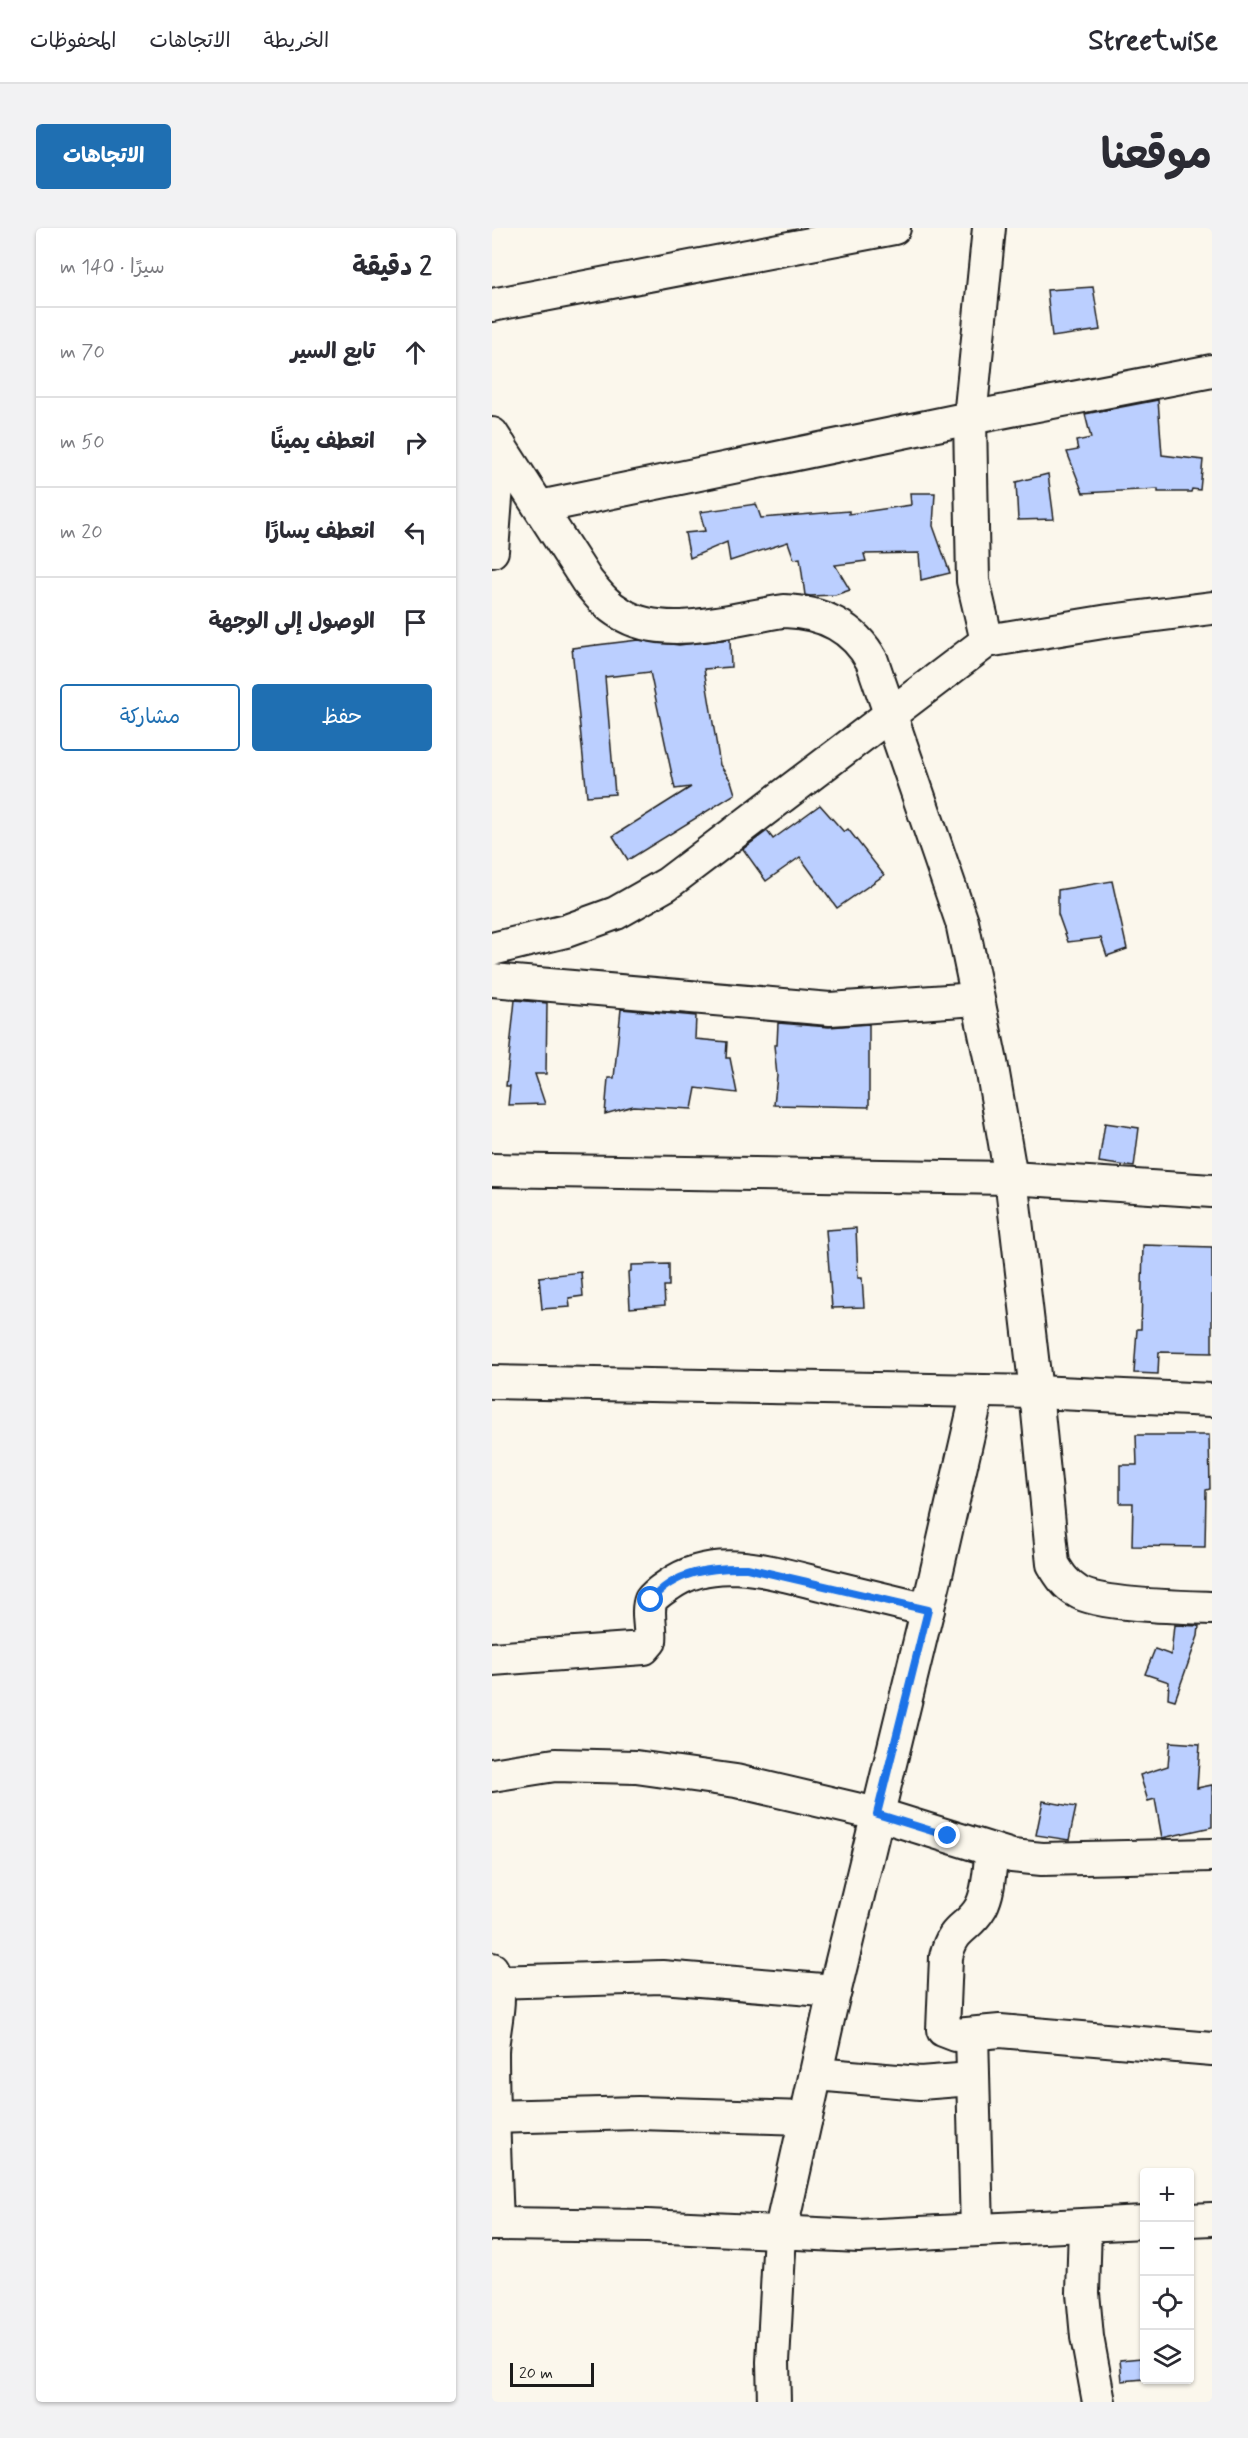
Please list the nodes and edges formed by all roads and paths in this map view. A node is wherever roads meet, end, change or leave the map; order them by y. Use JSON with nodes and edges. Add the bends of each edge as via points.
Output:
{"nodes":[{"id":1,"x":894,"y":228,"type":"edge"},
{"id":2,"x":989,"y":228,"type":"edge"},
{"id":3,"x":492,"y":305,"type":"edge"},
{"id":4,"x":1212,"y":371,"type":"edge"},
{"id":5,"x":970,"y":418,"type":"junction"},
{"id":6,"x":496,"y":440,"type":"edge"},
{"id":7,"x":540,"y":507,"type":"junction"},
{"id":8,"x":492,"y":551,"type":"edge"},
{"id":9,"x":1212,"y":608,"type":"edge"},
{"id":10,"x":987,"y":641,"type":"junction"},
{"id":11,"x":890,"y":716,"type":"junction"},
{"id":12,"x":492,"y":949,"type":"edge"},
{"id":13,"x":492,"y":980,"type":"edge"},
{"id":14,"x":977,"y":999,"type":"junction"},
{"id":15,"x":492,"y":1170,"type":"edge"},
{"id":16,"x":1011,"y":1178,"type":"junction"},
{"id":17,"x":1212,"y":1191,"type":"edge"},
{"id":18,"x":492,"y":1382,"type":"edge"},
{"id":19,"x":978,"y":1391,"type":"junction"},
{"id":20,"x":1036,"y":1392,"type":"junction"},
{"id":21,"x":1212,"y":1400,"type":"edge"},
{"id":22,"x":1212,"y":1608,"type":"edge"},
{"id":23,"x":928,"y":1610,"type":"junction"},
{"id":24,"x":492,"y":1659,"type":"edge"},
{"id":25,"x":492,"y":1775,"type":"edge"},
{"id":26,"x":877,"y":1814,"type":"junction"},
{"id":27,"x":992,"y":1850,"type":"junction"},
{"id":28,"x":1212,"y":1855,"type":"edge"},
{"id":29,"x":494,"y":1978,"type":"edge"},
{"id":30,"x":835,"y":1991,"type":"junction"},
{"id":31,"x":972,"y":2034,"type":"junction"},
{"id":32,"x":1212,"y":2049,"type":"edge"},
{"id":33,"x":816,"y":2074,"type":"junction"},
{"id":34,"x":972,"y":2079,"type":"junction"},
{"id":35,"x":493,"y":2117,"type":"edge"},
{"id":36,"x":806,"y":2118,"type":"junction"},
{"id":37,"x":1212,"y":2219,"type":"edge"},
{"id":38,"x":1194,"y":2220,"type":"edge"},
{"id":39,"x":1140,"y":2222,"type":"edge"},
{"id":40,"x":494,"y":2224,"type":"edge"},
{"id":41,"x":1085,"y":2225,"type":"junction"},
{"id":42,"x":977,"y":2230,"type":"junction"},
{"id":43,"x":780,"y":2234,"type":"junction"},
{"id":44,"x":774,"y":2402,"type":"edge"},
{"id":45,"x":1099,"y":2402,"type":"edge"}],
"edges":[{"from":1,"to":3,"type":"street"},
{"from":2,"to":5,"type":"street"},
{"from":4,"to":5,"type":"street"},
{"from":5,"to":7,"type":"street"},
{"from":5,"to":10,"type":"street","via":[[973,581]]},
{"from":6,"to":7,"type":"street"},
{"from":6,"to":8,"type":"street"},
{"from":7,"to":11,"type":"street","via":[[602,599],[620,614],[642,624],[665,628],[689,626],[784,611],[803,612],[838,624],[866,650]]},
{"from":9,"to":10,"type":"street"},
{"from":10,"to":11,"type":"street"},
{"from":11,"to":12,"type":"street","via":[[667,884],[616,913],[566,931]]},
{"from":11,"to":14,"type":"street","via":[[962,922]]},
{"from":13,"to":14,"type":"street","via":[[830,1009]]},
{"from":14,"to":16,"type":"street"},
{"from":15,"to":16,"type":"street"},
{"from":16,"to":17,"type":"street"},
{"from":16,"to":20,"type":"street"},
{"from":18,"to":19,"type":"street"},
{"from":19,"to":20,"type":"street"},
{"from":19,"to":23,"type":"street"},
{"from":20,"to":21,"type":"street"},
{"from":20,"to":22,"type":"street","via":[[1053,1564],[1064,1582],[1079,1594],[1101,1600]]},
{"from":23,"to":24,"type":"street","via":[[763,1570],[723,1567],[696,1571],[678,1579],[651,1600],[650,1641],[644,1648]]},
{"from":23,"to":26,"type":"street"},
{"from":25,"to":26,"type":"street","via":[[555,1765],[636,1767],[736,1781]]},
{"from":26,"to":27,"type":"street"},
{"from":26,"to":30,"type":"street"},
{"from":27,"to":28,"type":"street","via":[[1042,1859]]},
{"from":27,"to":31,"type":"street","via":[[981,1906],[954,1933],[946,1957],[943,2030],[956,2035]]},
{"from":29,"to":30,"type":"street","via":[[662,1977]]},
{"from":29,"to":35,"type":"street","via":[[499,1994],[492,2049]]},
{"from":30,"to":33,"type":"street"},
{"from":31,"to":32,"type":"street","via":[[1000,2031]]},
{"from":31,"to":34,"type":"street"},
{"from":33,"to":34,"type":"street","via":[[920,2083]]},
{"from":33,"to":36,"type":"street"},
{"from":34,"to":42,"type":"street"},
{"from":35,"to":36,"type":"street","via":[[638,2113]]},
{"from":35,"to":40,"type":"street"},
{"from":36,"to":43,"type":"street"},
{"from":37,"to":38,"type":"street"},
{"from":39,"to":41,"type":"street"},
{"from":40,"to":43,"type":"street","via":[[647,2226]]},
{"from":41,"to":42,"type":"street"},
{"from":41,"to":45,"type":"street","via":[[1085,2315]]},
{"from":42,"to":43,"type":"street","via":[[859,2236]]},
{"from":43,"to":44,"type":"street"}]}
